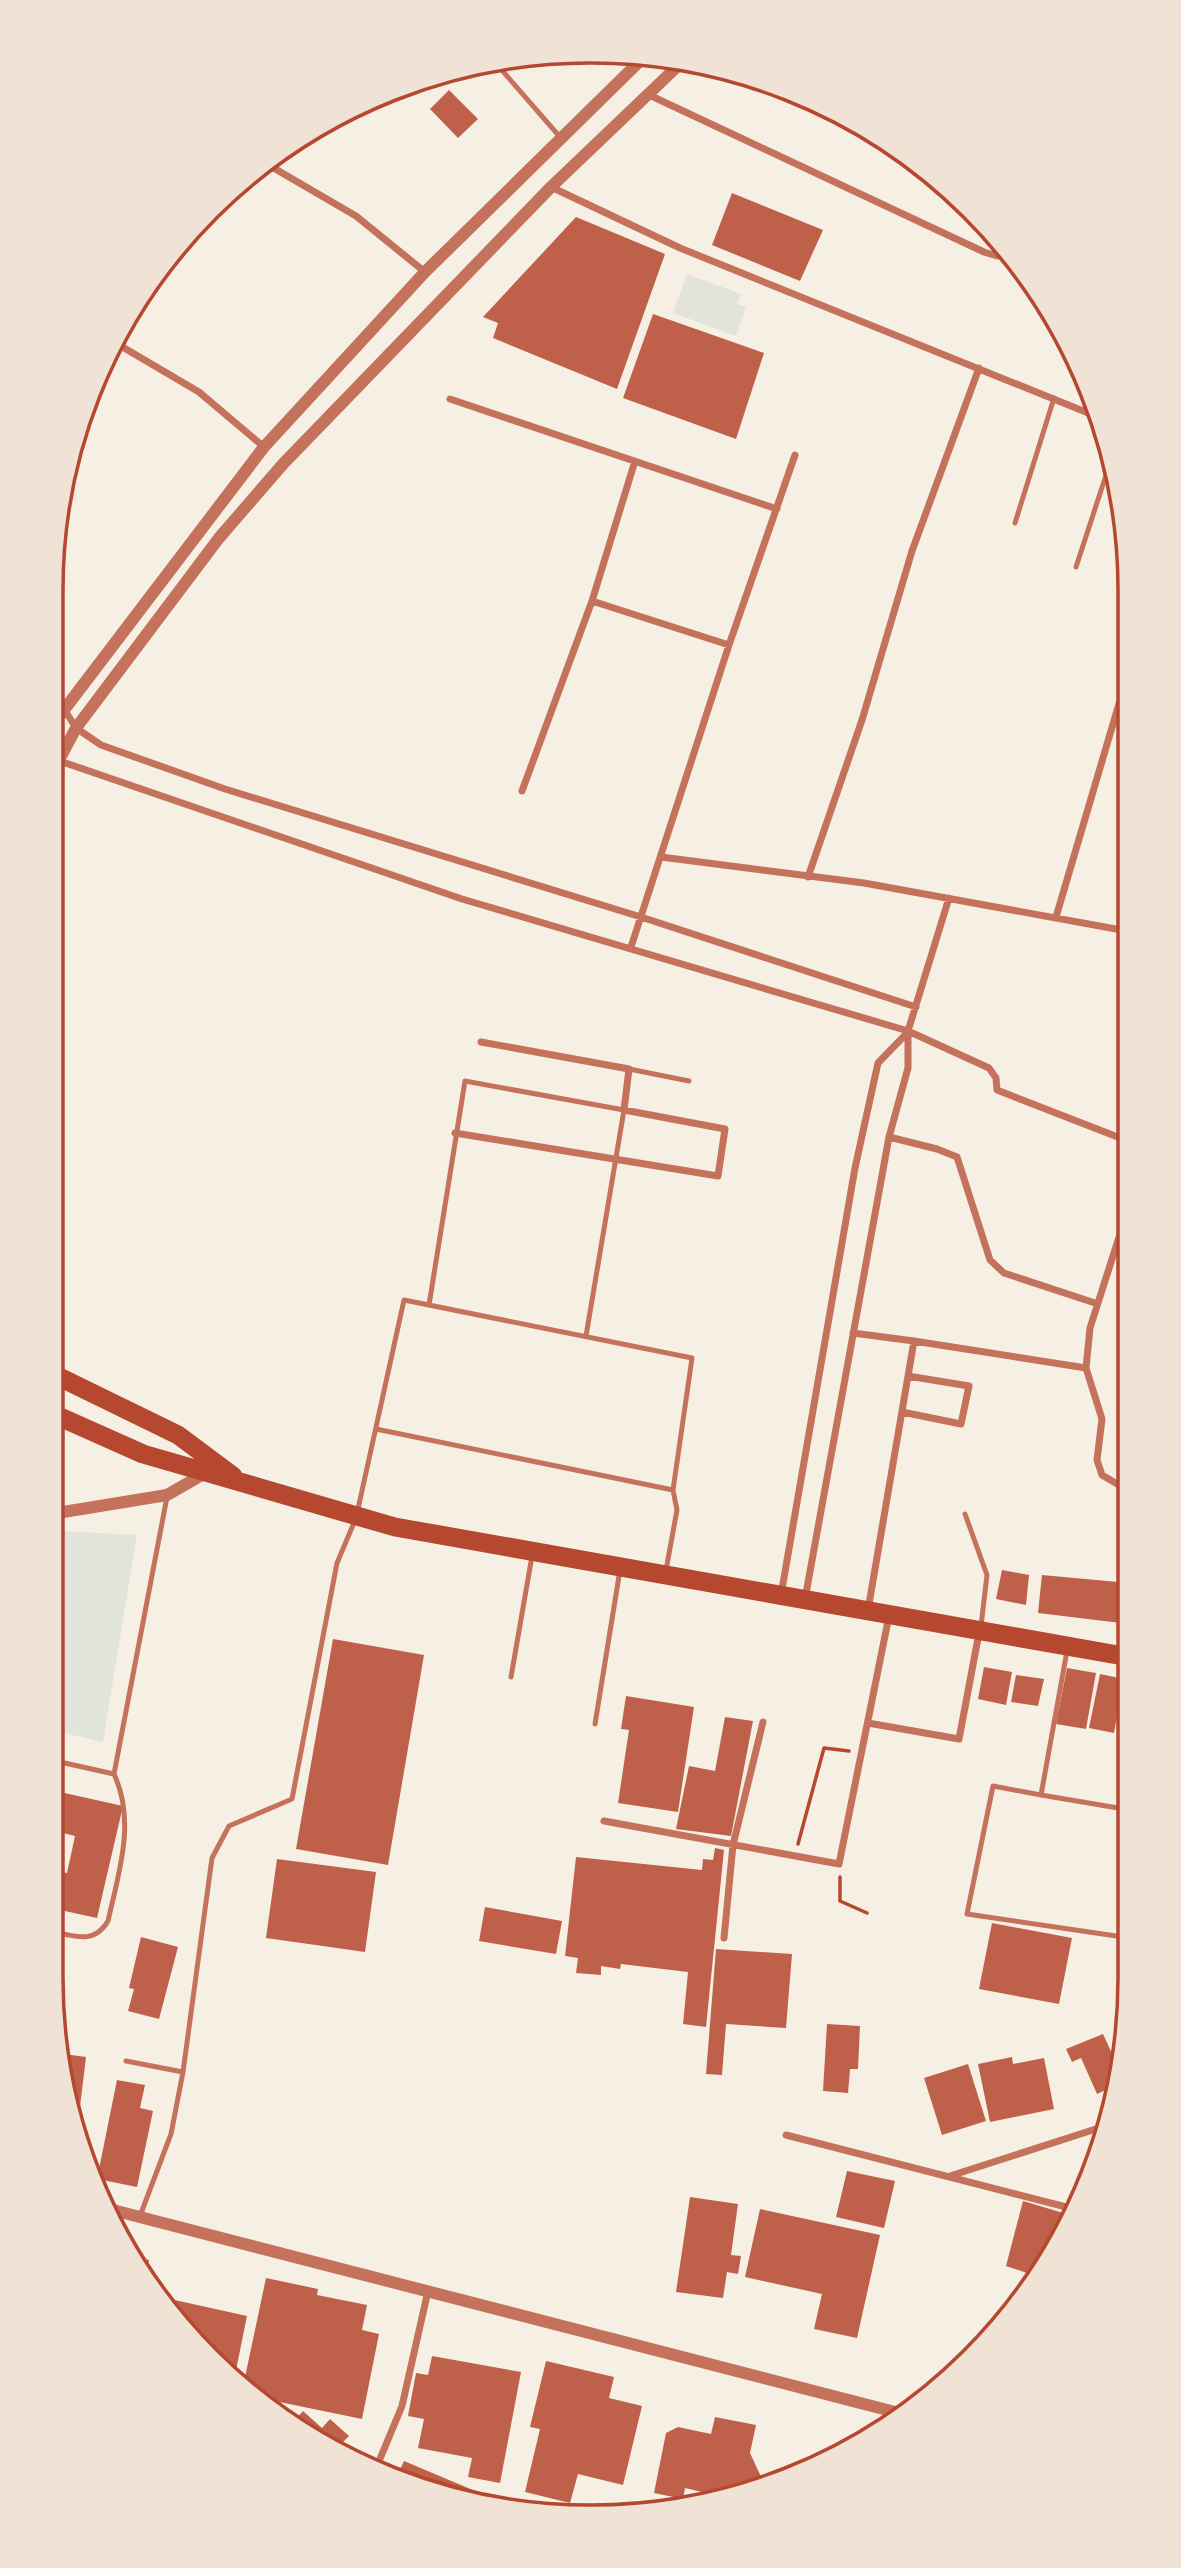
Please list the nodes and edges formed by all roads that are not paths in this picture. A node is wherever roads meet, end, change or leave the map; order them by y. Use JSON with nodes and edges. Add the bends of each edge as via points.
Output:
{"nodes":[{"id":1,"x":635,"y":65,"type":"edge"},
{"id":2,"x":673,"y":70,"type":"edge"},
{"id":3,"x":503,"y":71,"type":"edge"},
{"id":4,"x":646,"y":93,"type":"junction"},
{"id":5,"x":561,"y":137,"type":"junction"},
{"id":6,"x":275,"y":168,"type":"edge"},
{"id":7,"x":551,"y":187,"type":"junction"},
{"id":8,"x":998,"y":256,"type":"edge"},
{"id":9,"x":425,"y":272,"type":"junction"},
{"id":10,"x":123,"y":347,"type":"edge"},
{"id":11,"x":979,"y":368,"type":"junction"},
{"id":12,"x":1054,"y":398,"type":"junction"},
{"id":13,"x":450,"y":399,"type":"dead end"},
{"id":14,"x":1087,"y":412,"type":"edge"},
{"id":15,"x":264,"y":447,"type":"junction"},
{"id":16,"x":794,"y":455,"type":"dead end"},
{"id":17,"x":635,"y":461,"type":"junction"},
{"id":18,"x":1105,"y":477,"type":"edge"},
{"id":19,"x":777,"y":509,"type":"junction"},
{"id":20,"x":1015,"y":523,"type":"dead end"},
{"id":21,"x":1076,"y":567,"type":"dead end"},
{"id":22,"x":592,"y":601,"type":"junction"},
{"id":23,"x":729,"y":645,"type":"junction"},
{"id":24,"x":1118,"y":707,"type":"edge"},
{"id":25,"x":63,"y":708,"type":"joint"},
{"id":26,"x":76,"y":728,"type":"junction"},
{"id":27,"x":63,"y":748,"type":"edge"},
{"id":28,"x":63,"y":764,"type":"edge"},
{"id":29,"x":522,"y":792,"type":"dead end"},
{"id":30,"x":661,"y":857,"type":"junction"},
{"id":31,"x":808,"y":877,"type":"junction"},
{"id":32,"x":949,"y":898,"type":"junction"},
{"id":33,"x":641,"y":917,"type":"junction"},
{"id":34,"x":1056,"y":917,"type":"junction"},
{"id":35,"x":1118,"y":928,"type":"edge"},
{"id":36,"x":631,"y":947,"type":"junction"},
{"id":37,"x":916,"y":1007,"type":"junction"},
{"id":38,"x":908,"y":1031,"type":"junction"},
{"id":39,"x":481,"y":1042,"type":"dead end"},
{"id":40,"x":629,"y":1069,"type":"junction"},
{"id":41,"x":689,"y":1081,"type":"dead end"},
{"id":42,"x":624,"y":1110,"type":"junction"},
{"id":43,"x":455,"y":1133,"type":"junction"},
{"id":44,"x":1118,"y":1136,"type":"edge"},
{"id":45,"x":889,"y":1137,"type":"junction"},
{"id":46,"x":615,"y":1160,"type":"junction"},
{"id":47,"x":1118,"y":1240,"type":"edge"},
{"id":48,"x":1095,"y":1303,"type":"junction"},
{"id":49,"x":429,"y":1305,"type":"junction"},
{"id":50,"x":853,"y":1333,"type":"junction"},
{"id":51,"x":586,"y":1336,"type":"junction"},
{"id":52,"x":914,"y":1341,"type":"junction"},
{"id":53,"x":1086,"y":1368,"type":"junction"},
{"id":54,"x":908,"y":1376,"type":"junction"},
{"id":55,"x":63,"y":1379,"type":"edge"},
{"id":56,"x":902,"y":1412,"type":"junction"},
{"id":57,"x":63,"y":1418,"type":"edge"},
{"id":58,"x":376,"y":1429,"type":"junction"},
{"id":59,"x":212,"y":1469,"type":"junction"},
{"id":60,"x":1118,"y":1484,"type":"edge"},
{"id":61,"x":673,"y":1490,"type":"junction"},
{"id":62,"x":167,"y":1495,"type":"junction"},
{"id":63,"x":63,"y":1512,"type":"edge"},
{"id":64,"x":965,"y":1514,"type":"dead end"},
{"id":65,"x":356,"y":1518,"type":"junction"},
{"id":66,"x":533,"y":1551,"type":"junction"},
{"id":67,"x":620,"y":1567,"type":"junction"},
{"id":68,"x":665,"y":1575,"type":"junction"},
{"id":69,"x":781,"y":1595,"type":"junction"},
{"id":70,"x":805,"y":1600,"type":"junction"},
{"id":71,"x":868,"y":1611,"type":"junction"},
{"id":72,"x":889,"y":1615,"type":"junction"},
{"id":73,"x":980,"y":1633,"type":"junction"},
{"id":74,"x":1067,"y":1647,"type":"junction"},
{"id":75,"x":1118,"y":1655,"type":"edge"},
{"id":76,"x":511,"y":1677,"type":"dead end"},
{"id":77,"x":763,"y":1722,"type":"dead end"},
{"id":78,"x":868,"y":1723,"type":"junction"},
{"id":79,"x":595,"y":1724,"type":"dead end"},
{"id":80,"x":63,"y":1763,"type":"edge"},
{"id":81,"x":114,"y":1774,"type":"junction"},
{"id":82,"x":1041,"y":1795,"type":"junction"},
{"id":83,"x":1118,"y":1808,"type":"edge"},
{"id":84,"x":604,"y":1821,"type":"dead end"},
{"id":85,"x":733,"y":1845,"type":"junction"},
{"id":86,"x":63,"y":1933,"type":"edge"},
{"id":87,"x":1118,"y":1936,"type":"edge"},
{"id":88,"x":724,"y":1938,"type":"dead end"},
{"id":89,"x":126,"y":2061,"type":"dead end"},
{"id":90,"x":183,"y":2072,"type":"junction"},
{"id":91,"x":1095,"y":2129,"type":"edge"},
{"id":92,"x":786,"y":2134,"type":"dead end"},
{"id":93,"x":948,"y":2176,"type":"junction"},
{"id":94,"x":1066,"y":2207,"type":"edge"},
{"id":95,"x":117,"y":2211,"type":"edge"},
{"id":96,"x":139,"y":2217,"type":"junction"},
{"id":97,"x":428,"y":2291,"type":"junction"},
{"id":98,"x":891,"y":2411,"type":"edge"},
{"id":99,"x":379,"y":2461,"type":"edge"}],
"edges":[{"from":1,"to":5,"type":"street"},
{"from":2,"to":4,"type":"street"},
{"from":3,"to":5,"type":"lane"},
{"from":4,"to":7,"type":"street"},
{"from":4,"to":8,"type":"street"},
{"from":5,"to":9,"type":"street"},
{"from":6,"to":9,"type":"street","via":[[356,216]]},
{"from":7,"to":11,"type":"street","via":[[680,248]]},
{"from":7,"to":26,"type":"street","via":[[283,464],[219,538]]},
{"from":9,"to":15,"type":"street"},
{"from":10,"to":15,"type":"street","via":[[199,392]]},
{"from":11,"to":12,"type":"street"},
{"from":11,"to":31,"type":"street","via":[[912,551],[862,720]]},
{"from":12,"to":14,"type":"street"},
{"from":12,"to":20,"type":"lane"},
{"from":13,"to":17,"type":"street"},
{"from":15,"to":25,"type":"street"},
{"from":16,"to":19,"type":"street"},
{"from":17,"to":19,"type":"street"},
{"from":17,"to":22,"type":"street"},
{"from":18,"to":21,"type":"lane"},
{"from":19,"to":23,"type":"street"},
{"from":22,"to":23,"type":"street"},
{"from":22,"to":29,"type":"street"},
{"from":23,"to":30,"type":"street"},
{"from":24,"to":34,"type":"street"},
{"from":25,"to":26,"type":"street"},
{"from":26,"to":27,"type":"street"},
{"from":26,"to":33,"type":"street","via":[[102,745],[225,789]]},
{"from":28,"to":36,"type":"street","via":[[462,899]]},
{"from":30,"to":31,"type":"street"},
{"from":30,"to":33,"type":"street"},
{"from":31,"to":32,"type":"street"},
{"from":32,"to":34,"type":"street"},
{"from":32,"to":37,"type":"street"},
{"from":33,"to":36,"type":"street"},
{"from":33,"to":37,"type":"street"},
{"from":34,"to":35,"type":"street"},
{"from":36,"to":38,"type":"street"},
{"from":37,"to":38,"type":"street"},
{"from":38,"to":44,"type":"street","via":[[989,1068],[997,1090]]},
{"from":38,"to":45,"type":"street","via":[[908,1068]]},
{"from":38,"to":69,"type":"street","via":[[878,1063],[863,1129]]},
{"from":39,"to":40,"type":"street"},
{"from":40,"to":41,"type":"lane"},
{"from":40,"to":42,"type":"street"},
{"from":42,"to":43,"type":"lane","via":[[465,1081]]},
{"from":42,"to":46,"type":"lane"},
{"from":42,"to":46,"type":"street","via":[[725,1129],[718,1176]]},
{"from":43,"to":46,"type":"street"},
{"from":43,"to":49,"type":"lane"},
{"from":45,"to":48,"type":"street","via":[[957,1157],[990,1260],[1004,1273]]},
{"from":45,"to":50,"type":"street"},
{"from":46,"to":51,"type":"lane"},
{"from":47,"to":48,"type":"street"},
{"from":48,"to":53,"type":"street"},
{"from":49,"to":51,"type":"lane"},
{"from":49,"to":58,"type":"lane","via":[[404,1300]]},
{"from":50,"to":52,"type":"street"},
{"from":50,"to":70,"type":"street"},
{"from":51,"to":61,"type":"lane","via":[[692,1358]]},
{"from":52,"to":53,"type":"street"},
{"from":52,"to":54,"type":"street"},
{"from":53,"to":60,"type":"street","via":[[1102,1419],[1097,1460],[1102,1475]]},
{"from":54,"to":56,"type":"street"},
{"from":54,"to":56,"type":"street","via":[[969,1386],[961,1424]]},
{"from":55,"to":59,"type":"highway","via":[[178,1435]]},
{"from":56,"to":71,"type":"street"},
{"from":57,"to":59,"type":"highway","via":[[143,1454]]},
{"from":58,"to":61,"type":"lane"},
{"from":58,"to":65,"type":"lane"},
{"from":59,"to":62,"type":"street"},
{"from":59,"to":65,"type":"highway","via":[[245,1485]]},
{"from":61,"to":68,"type":"lane","via":[[677,1510]]},
{"from":62,"to":63,"type":"street"},
{"from":62,"to":81,"type":"lane"},
{"from":64,"to":73,"type":"lane","via":[[987,1575]]},
{"from":65,"to":66,"type":"highway"},
{"from":65,"to":90,"type":"lane","via":[[337,1563],[292,1800],[229,1826],[212,1858]]},
{"from":66,"to":67,"type":"highway"},
{"from":66,"to":76,"type":"lane"},
{"from":67,"to":68,"type":"highway"},
{"from":67,"to":79,"type":"lane"},
{"from":68,"to":69,"type":"highway"},
{"from":69,"to":70,"type":"highway"},
{"from":70,"to":71,"type":"highway"},
{"from":71,"to":72,"type":"highway"},
{"from":72,"to":73,"type":"highway"},
{"from":72,"to":78,"type":"street"},
{"from":73,"to":74,"type":"highway"},
{"from":73,"to":78,"type":"street","via":[[959,1739]]},
{"from":74,"to":75,"type":"highway"},
{"from":74,"to":82,"type":"lane"},
{"from":77,"to":85,"type":"street"},
{"from":78,"to":85,"type":"street","via":[[839,1864]]},
{"from":80,"to":81,"type":"lane"},
{"from":81,"to":86,"type":"lane","via":[[126,1805],[126,1828],[108,1921],[101,1933],[89,1938]]},
{"from":82,"to":83,"type":"lane"},
{"from":82,"to":87,"type":"lane","via":[[993,1786],[967,1914]]},
{"from":84,"to":85,"type":"street"},
{"from":85,"to":88,"type":"street"},
{"from":89,"to":90,"type":"lane"},
{"from":90,"to":96,"type":"lane","via":[[171,2133]]},
{"from":91,"to":93,"type":"street"},
{"from":92,"to":93,"type":"street"},
{"from":93,"to":94,"type":"street"},
{"from":95,"to":96,"type":"street"},
{"from":96,"to":97,"type":"street"},
{"from":97,"to":98,"type":"street"},
{"from":97,"to":99,"type":"street","via":[[402,2406]]}]}
